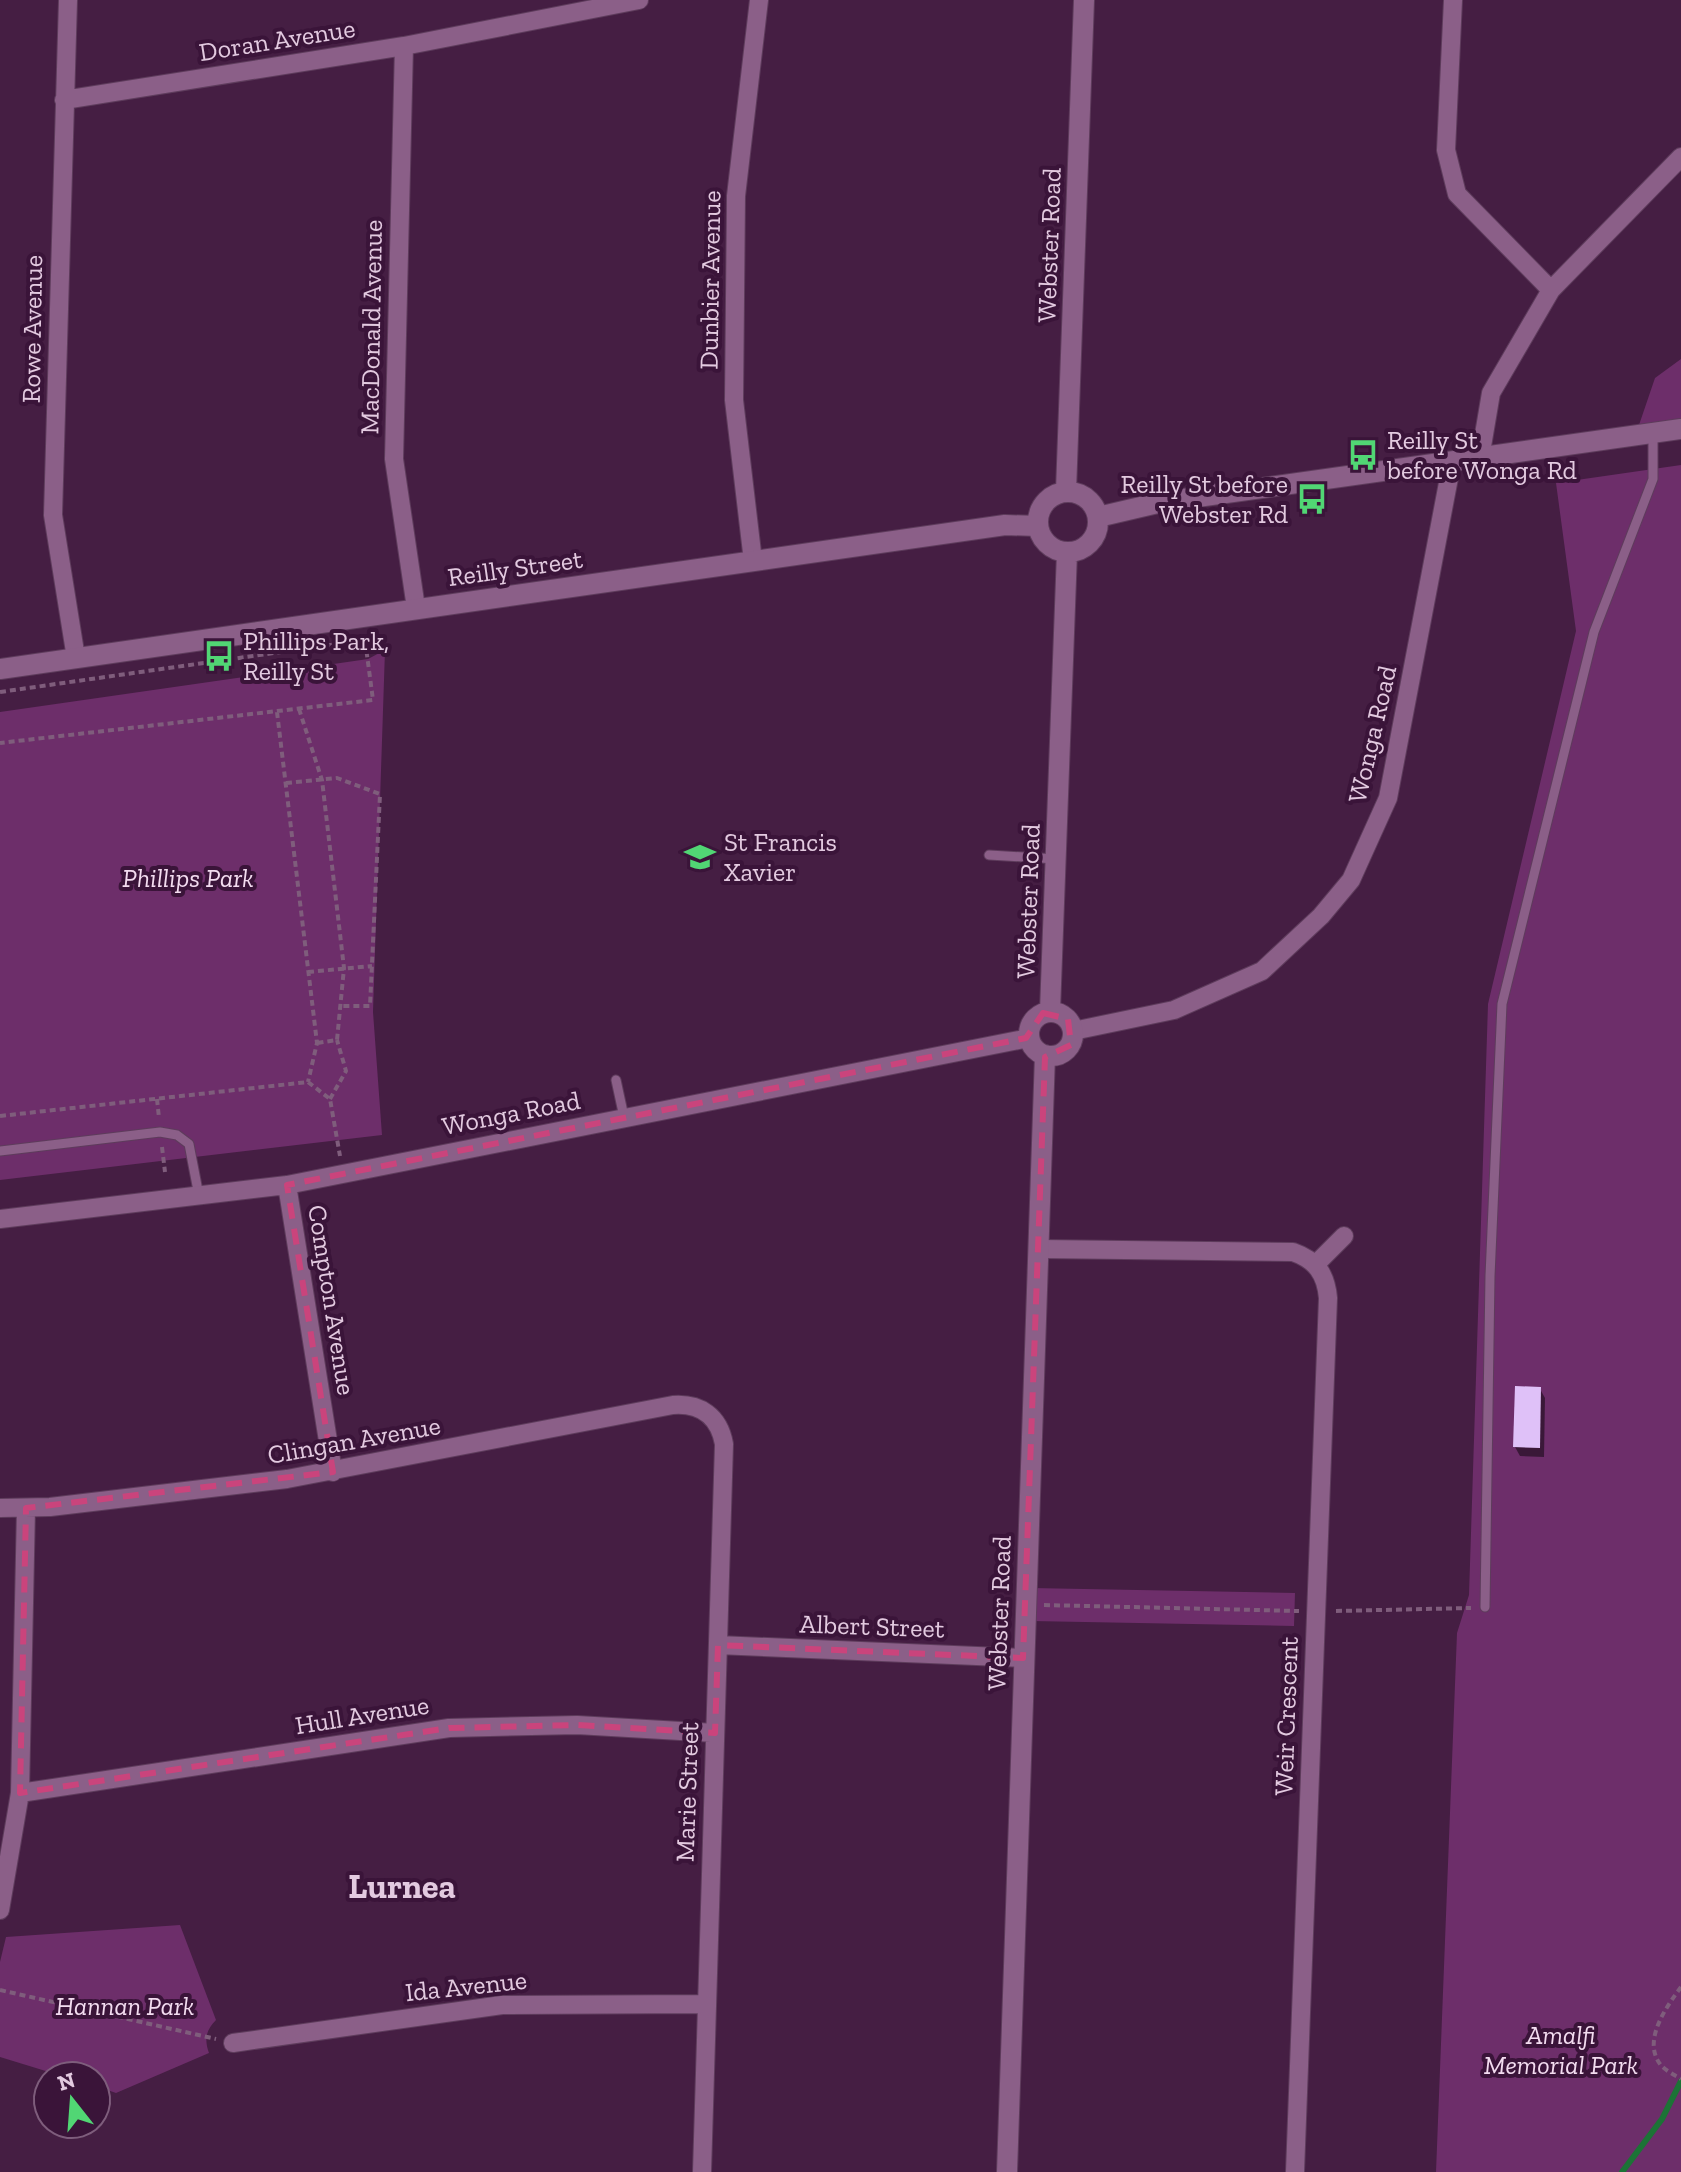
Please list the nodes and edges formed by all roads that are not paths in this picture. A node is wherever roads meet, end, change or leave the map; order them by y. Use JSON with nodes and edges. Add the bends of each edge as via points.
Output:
{"nodes":[{"id":1,"x":68,"y":0,"type":"edge"},
{"id":2,"x":639,"y":0,"type":"edge"},
{"id":3,"x":759,"y":0,"type":"edge"},
{"id":4,"x":1084,"y":0,"type":"edge"},
{"id":5,"x":1453,"y":0,"type":"edge"},
{"id":6,"x":404,"y":46,"type":"junction"},
{"id":7,"x":64,"y":100,"type":"junction"},
{"id":8,"x":1681,"y":157,"type":"edge"},
{"id":9,"x":1551,"y":290,"type":"junction"},
{"id":10,"x":1681,"y":429,"type":"edge"},
{"id":11,"x":1653,"y":433,"type":"junction"},
{"id":12,"x":1480,"y":458,"type":"junction"},
{"id":13,"x":1452,"y":462,"type":"junction"},
{"id":14,"x":1066,"y":491,"type":"junction"},
{"id":15,"x":1098,"y":517,"type":"junction"},
{"id":16,"x":1038,"y":526,"type":"junction"},
{"id":17,"x":1067,"y":552,"type":"junction"},
{"id":18,"x":753,"y":561,"type":"junction"},
{"id":19,"x":416,"y":608,"type":"junction"},
{"id":20,"x":76,"y":658,"type":"junction"},
{"id":21,"x":0,"y":669,"type":"edge"},
{"id":22,"x":989,"y":855,"type":"dead end"},
{"id":23,"x":1056,"y":859,"type":"junction"},
{"id":24,"x":1050,"y":1011,"type":"junction"},
{"id":25,"x":1073,"y":1031,"type":"junction"},
{"id":26,"x":1029,"y":1038,"type":"junction"},
{"id":27,"x":1045,"y":1055,"type":"junction"},
{"id":28,"x":616,"y":1080,"type":"dead end"},
{"id":29,"x":624,"y":1117,"type":"junction"},
{"id":30,"x":0,"y":1151,"type":"edge"},
{"id":31,"x":287,"y":1185,"type":"junction"},
{"id":32,"x":199,"y":1196,"type":"junction"},
{"id":33,"x":0,"y":1219,"type":"edge"},
{"id":34,"x":1344,"y":1236,"type":"dead end"},
{"id":35,"x":1039,"y":1249,"type":"junction"},
{"id":36,"x":1316,"y":1264,"type":"junction"},
{"id":37,"x":711,"y":1416,"type":"joint"},
{"id":38,"x":333,"y":1472,"type":"junction"},
{"id":39,"x":0,"y":1508,"type":"edge"},
{"id":40,"x":26,"y":1508,"type":"junction"},
{"id":41,"x":1485,"y":1607,"type":"road end"},
{"id":42,"x":718,"y":1645,"type":"junction"},
{"id":43,"x":1023,"y":1658,"type":"junction"},
{"id":44,"x":715,"y":1733,"type":"junction"},
{"id":45,"x":20,"y":1793,"type":"junction"},
{"id":46,"x":0,"y":1910,"type":"edge"},
{"id":47,"x":705,"y":2004,"type":"junction"},
{"id":48,"x":233,"y":2043,"type":"road end"},
{"id":49,"x":702,"y":2172,"type":"edge"},
{"id":50,"x":1007,"y":2172,"type":"edge"},
{"id":51,"x":1295,"y":2172,"type":"edge"}],
"edges":[{"from":1,"to":7,"type":"street","name":"Rowe Avenue"},
{"from":2,"to":6,"type":"street","name":"Doran Avenue"},
{"from":3,"to":18,"type":"street","name":"Dunbier Avenue","via":[[736,196],[734,400]]},
{"from":4,"to":14,"type":"street","name":"Webster Road"},
{"from":5,"to":9,"type":"street","via":[[1446,150],[1457,194]]},
{"from":6,"to":7,"type":"street","name":"Doran Avenue"},
{"from":6,"to":19,"type":"street","name":"MacDonald Avenue","via":[[394,459]]},
{"from":7,"to":20,"type":"street","name":"Rowe Avenue","via":[[53,515]]},
{"from":8,"to":9,"type":"street"},
{"from":9,"to":12,"type":"street","via":[[1491,393]]},
{"from":10,"to":11,"type":"street"},
{"from":11,"to":12,"type":"street"},
{"from":11,"to":41,"type":"lane","via":[[1653,479],[1594,632],[1502,1004],[1490,1276]]},
{"from":12,"to":13,"type":"street"},
{"from":13,"to":15,"type":"street","via":[[1162,502]]},
{"from":13,"to":25,"type":"street","name":"Wonga Road","via":[[1388,798],[1351,880],[1262,971],[1174,1010]]},
{"from":14,"to":15,"type":"street","via":[[1087,498]]},
{"from":14,"to":16,"type":"street","via":[[1041,506]]},
{"from":15,"to":17,"type":"street","via":[[1087,545]]},
{"from":16,"to":17,"type":"street","via":[[1047,544]]},
{"from":16,"to":18,"type":"street","name":"Reilly Street","via":[[1005,525]]},
{"from":17,"to":23,"type":"street","name":"Webster Road"},
{"from":18,"to":19,"type":"street","name":"Reilly Street"},
{"from":19,"to":20,"type":"street","name":"Reilly Street"},
{"from":20,"to":21,"type":"street","name":"Reilly Street"},
{"from":22,"to":23,"type":"lane"},
{"from":23,"to":24,"type":"street","name":"Webster Road"},
{"from":24,"to":25,"type":"street","via":[[1068,1019]]},
{"from":24,"to":26,"type":"street","via":[[1032,1023]]},
{"from":25,"to":27,"type":"street","via":[[1066,1050]]},
{"from":26,"to":27,"type":"street"},
{"from":26,"to":29,"type":"street","name":"Wonga Road"},
{"from":27,"to":35,"type":"street","name":"Webster Road"},
{"from":28,"to":29,"type":"lane"},
{"from":29,"to":31,"type":"street","name":"Wonga Road"},
{"from":30,"to":32,"type":"lane","via":[[162,1132],[189,1144]]},
{"from":31,"to":32,"type":"street","name":"Wonga Road"},
{"from":31,"to":38,"type":"street","name":"Compton Avenue"},
{"from":32,"to":33,"type":"street","name":"Wonga Road"},
{"from":34,"to":36,"type":"street"},
{"from":35,"to":36,"type":"street","via":[[1282,1251]]},
{"from":35,"to":43,"type":"street","name":"Webster Road"},
{"from":36,"to":51,"type":"street","name":"Weir Crescent","via":[[1328,1298]]},
{"from":37,"to":38,"type":"street","name":"Clingan Avenue","via":[[690,1405],[673,1405]]},
{"from":37,"to":42,"type":"street","name":"Marie Street","via":[[724,1444]]},
{"from":38,"to":40,"type":"street","name":"Clingan Avenue"},
{"from":39,"to":40,"type":"street","name":"Clingan Avenue"},
{"from":40,"to":45,"type":"street"},
{"from":42,"to":43,"type":"street","name":"Albert Street"},
{"from":42,"to":44,"type":"street","name":"Marie Street"},
{"from":43,"to":50,"type":"street","name":"Webster Road"},
{"from":44,"to":45,"type":"street","name":"Hull Avenue","via":[[577,1725],[449,1728]]},
{"from":44,"to":47,"type":"street","name":"Marie Street"},
{"from":45,"to":46,"type":"street"},
{"from":47,"to":48,"type":"street","name":"Ida Avenue","via":[[502,2005]]},
{"from":47,"to":49,"type":"street","name":"Marie Street"}]}
